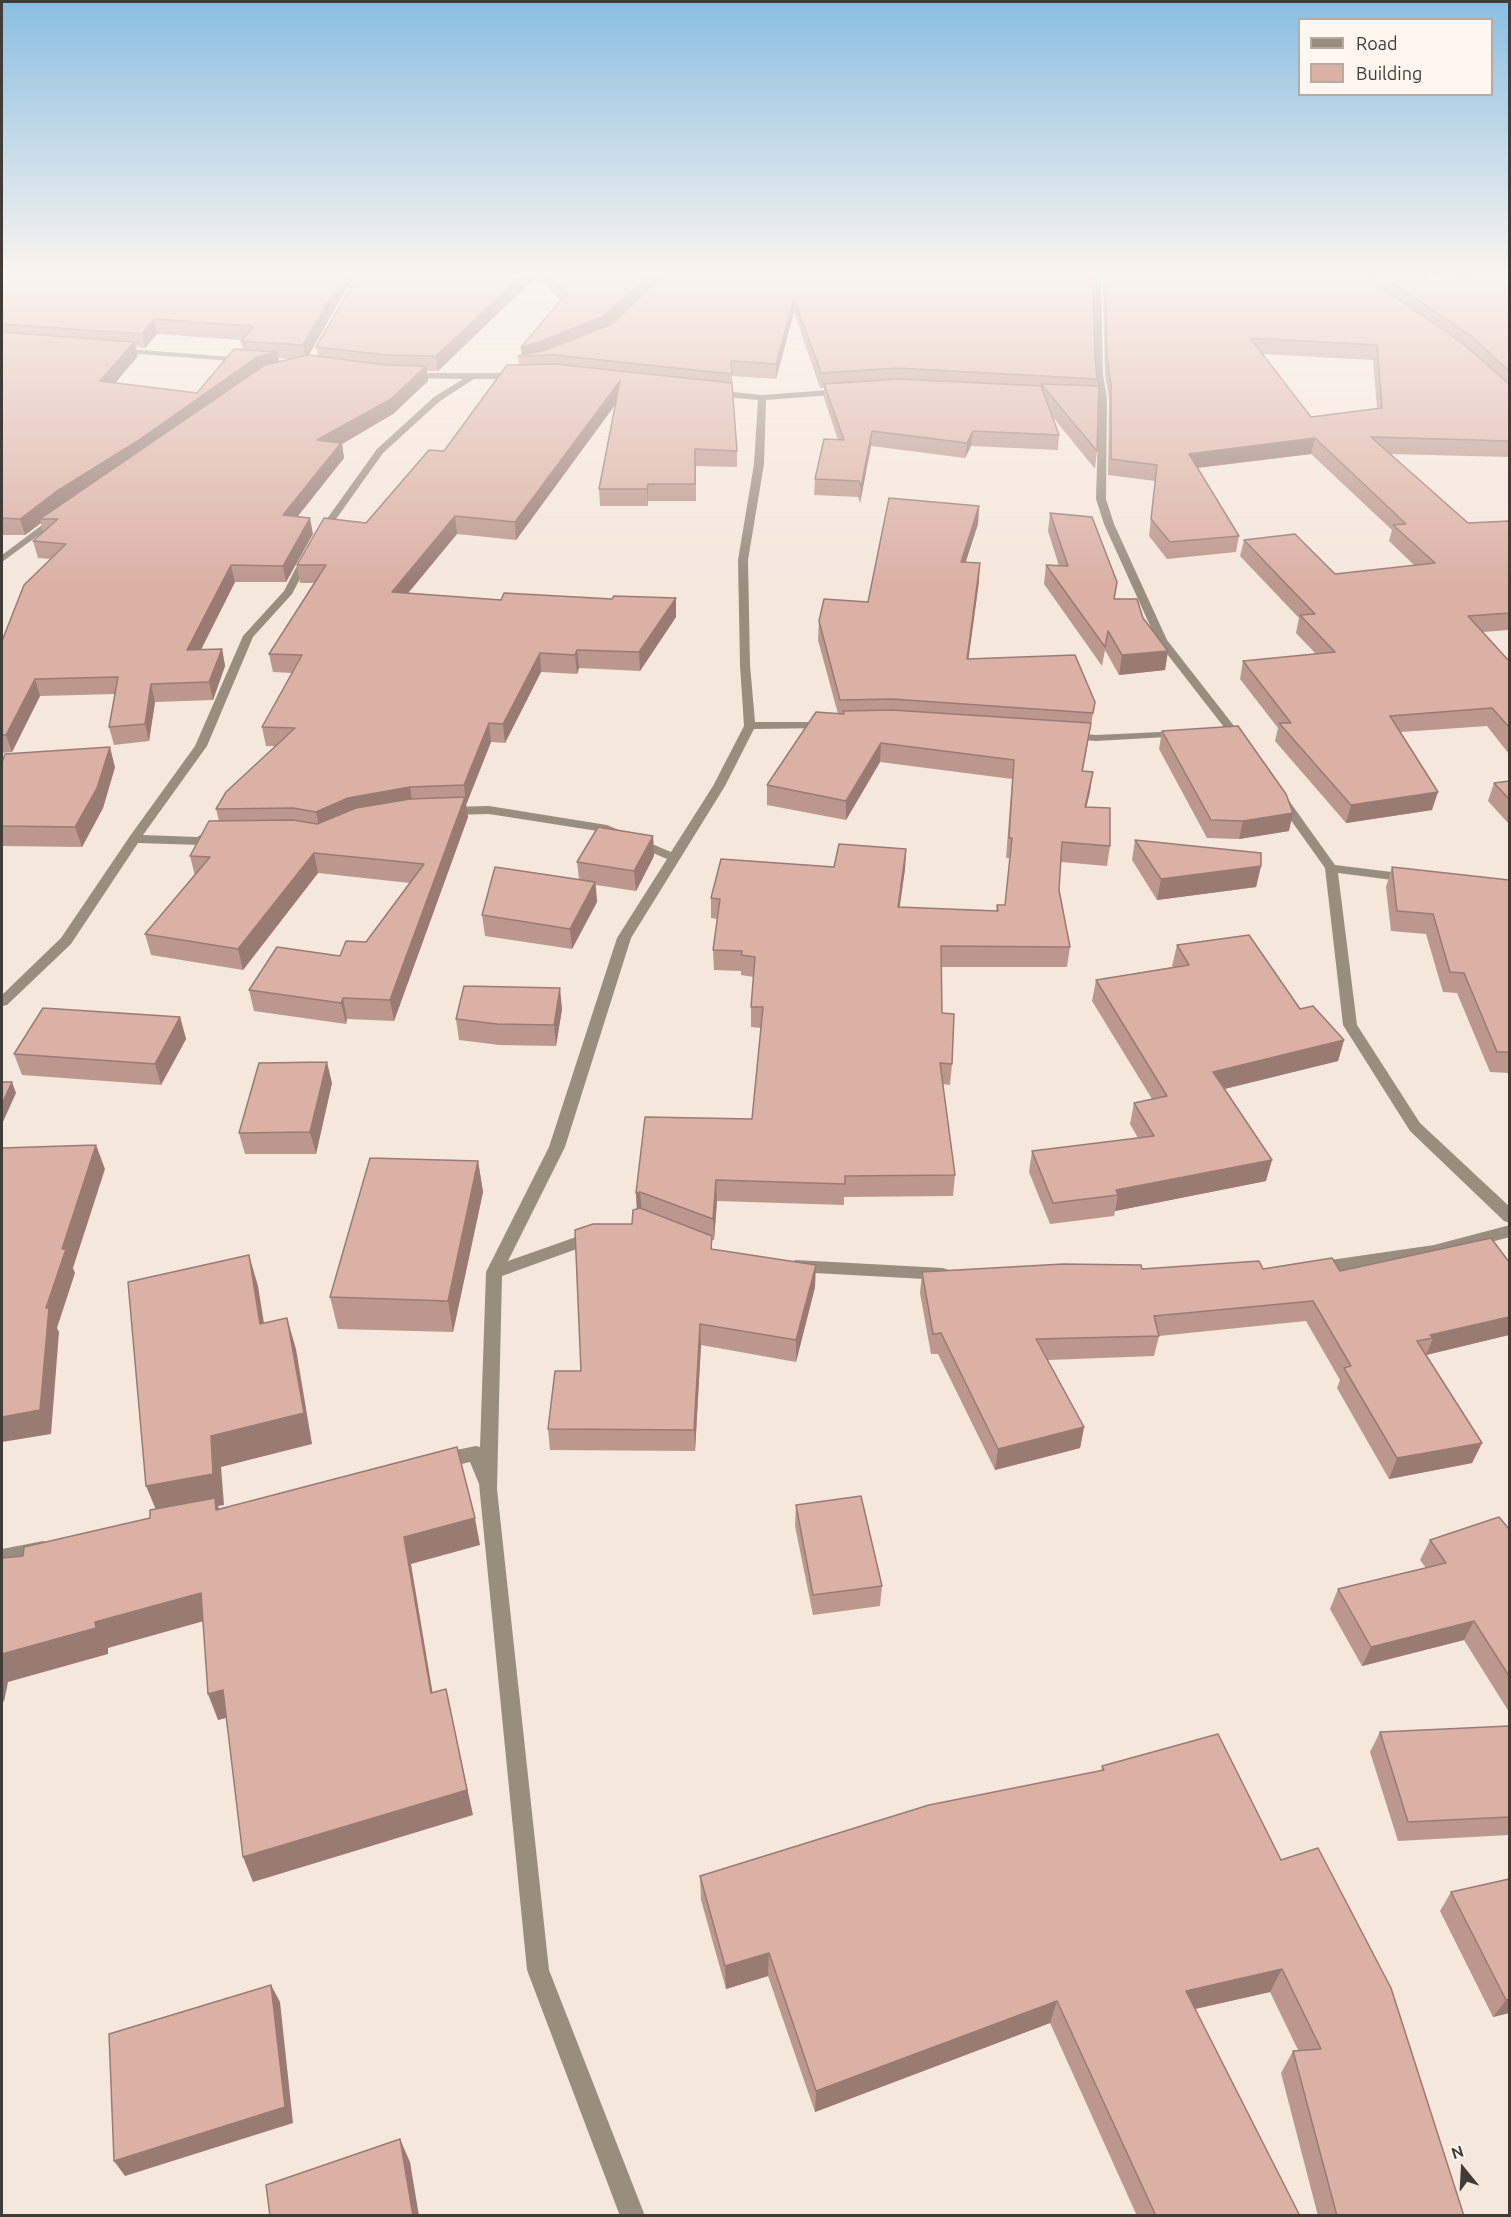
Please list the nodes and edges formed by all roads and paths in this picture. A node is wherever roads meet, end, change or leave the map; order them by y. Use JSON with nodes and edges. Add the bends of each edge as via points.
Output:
{"nodes":[{"id":1,"x":467,"y":378,"type":"edge"},
{"id":2,"x":1097,"y":378,"type":"edge"},
{"id":3,"x":852,"y":391,"type":"edge"},
{"id":4,"x":705,"y":392,"type":"edge"},
{"id":5,"x":762,"y":398,"type":"junction"},
{"id":6,"x":66,"y":511,"type":"edge"},
{"id":7,"x":2,"y":559,"type":"edge"},
{"id":8,"x":844,"y":725,"type":"edge"},
{"id":9,"x":750,"y":726,"type":"junction"},
{"id":10,"x":1188,"y":734,"type":"edge"},
{"id":11,"x":1064,"y":736,"type":"edge"},
{"id":12,"x":1248,"y":752,"type":"edge"},
{"id":13,"x":1276,"y":790,"type":"edge"},
{"id":14,"x":440,"y":811,"type":"edge"},
{"id":15,"x":230,"y":835,"type":"edge"},
{"id":16,"x":134,"y":839,"type":"junction"},
{"id":17,"x":674,"y":858,"type":"junction"},
{"id":18,"x":1331,"y":868,"type":"junction"},
{"id":19,"x":1426,"y":880,"type":"edge"},
{"id":20,"x":2,"y":1002,"type":"edge"},
{"id":21,"x":1509,"y":1217,"type":"edge"},
{"id":22,"x":1509,"y":1231,"type":"edge"},
{"id":23,"x":607,"y":1233,"type":"edge"},
{"id":24,"x":774,"y":1264,"type":"edge"},
{"id":25,"x":1304,"y":1269,"type":"edge"},
{"id":26,"x":494,"y":1272,"type":"junction"},
{"id":27,"x":958,"y":1275,"type":"edge"},
{"id":28,"x":420,"y":1467,"type":"edge"},
{"id":29,"x":488,"y":1490,"type":"junction"},
{"id":30,"x":58,"y":1546,"type":"edge"},
{"id":31,"x":2,"y":1557,"type":"edge"},
{"id":32,"x":633,"y":2216,"type":"edge"}],
"edges":[{"from":1,"to":16,"type":"street","via":[[437,399],[380,451],[311,548],[288,592],[248,636],[201,746]]},
{"from":2,"to":12,"type":"street","via":[[1101,499],[1109,524],[1162,641],[1228,732]]},
{"from":3,"to":5,"type":"street"},
{"from":4,"to":5,"type":"street"},
{"from":5,"to":9,"type":"street","via":[[759,464],[743,561]]},
{"from":6,"to":7,"type":"street"},
{"from":8,"to":9,"type":"street"},
{"from":9,"to":17,"type":"street","via":[[719,786]]},
{"from":10,"to":11,"type":"street"},
{"from":13,"to":18,"type":"street"},
{"from":14,"to":17,"type":"street","via":[[489,810],[607,829]]},
{"from":15,"to":16,"type":"street","via":[[208,835],[200,841]]},
{"from":16,"to":20,"type":"street","via":[[66,941]]},
{"from":17,"to":26,"type":"street","via":[[624,938],[557,1147]]},
{"from":18,"to":19,"type":"street"},
{"from":18,"to":21,"type":"street","via":[[1350,1025],[1415,1127]]},
{"from":22,"to":25,"type":"street","via":[[1434,1251]]},
{"from":23,"to":26,"type":"street"},
{"from":24,"to":27,"type":"street"},
{"from":26,"to":29,"type":"street"},
{"from":28,"to":29,"type":"street","via":[[476,1453]]},
{"from":29,"to":32,"type":"street","via":[[538,1970]]},
{"from":30,"to":31,"type":"street"}]}
